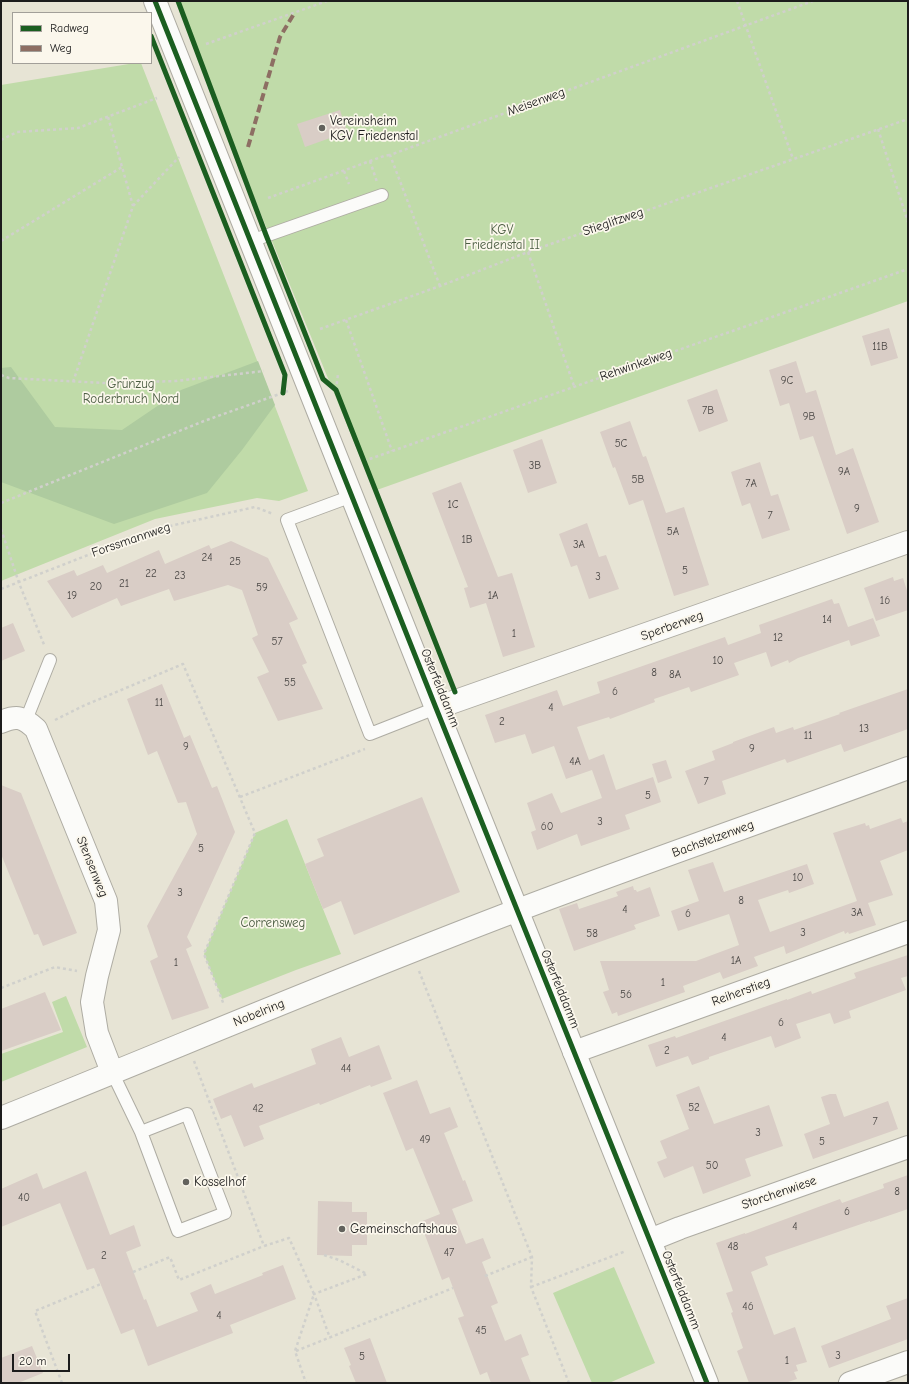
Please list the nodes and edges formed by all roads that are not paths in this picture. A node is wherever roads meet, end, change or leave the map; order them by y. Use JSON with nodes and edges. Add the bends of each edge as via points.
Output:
{"nodes":[{"id":1,"x":155,"y":1,"type":"edge"},
{"id":2,"x":382,"y":195,"type":"road end"},
{"id":3,"x":251,"y":241,"type":"junction"},
{"id":4,"x":352,"y":496,"type":"junction"},
{"id":5,"x":908,"y":542,"type":"edge"},
{"id":6,"x":50,"y":660,"type":"road end"},
{"id":7,"x":436,"y":708,"type":"junction"},
{"id":8,"x":1,"y":722,"type":"edge"},
{"id":9,"x":31,"y":724,"type":"junction"},
{"id":10,"x":908,"y":768,"type":"edge"},
{"id":11,"x":517,"y":911,"type":"junction"},
{"id":12,"x":908,"y":932,"type":"edge"},
{"id":13,"x":574,"y":1052,"type":"junction"},
{"id":14,"x":112,"y":1072,"type":"junction"},
{"id":15,"x":1,"y":1118,"type":"edge"},
{"id":16,"x":141,"y":1132,"type":"junction"},
{"id":17,"x":908,"y":1147,"type":"edge"},
{"id":18,"x":650,"y":1240,"type":"junction"},
{"id":19,"x":908,"y":1362,"type":"edge"},
{"id":20,"x":707,"y":1383,"type":"edge"},
{"id":21,"x":850,"y":1383,"type":"edge"}],
"edges":[{"from":1,"to":3,"type":"street","name":"Osterfelddamm"},
{"from":2,"to":3,"type":"lane"},
{"from":3,"to":4,"type":"street","name":"Osterfelddamm"},
{"from":4,"to":7,"type":"street","name":"Osterfelddamm"},
{"from":4,"to":7,"type":"lane","via":[[287,520],[370,734]]},
{"from":5,"to":7,"type":"street","name":"Sperberweg"},
{"from":6,"to":9,"type":"lane"},
{"from":7,"to":11,"type":"street","name":"Osterfelddamm"},
{"from":8,"to":9,"type":"street","via":[[12,718]]},
{"from":9,"to":14,"type":"street","name":"Stensenweg","via":[[106,901],[109,930],[92,1002],[97,1033]]},
{"from":10,"to":11,"type":"street","name":"Bachstelzenweg"},
{"from":11,"to":13,"type":"street","name":"Osterfelddamm"},
{"from":11,"to":14,"type":"street","name":"Nobelring"},
{"from":12,"to":13,"type":"street","name":"Reiherstieg"},
{"from":13,"to":18,"type":"street","name":"Osterfelddamm"},
{"from":14,"to":15,"type":"street","name":"Nobelring"},
{"from":14,"to":16,"type":"lane"},
{"from":16,"to":16,"type":"lane","via":[[178,1231],[225,1213],[188,1114]]},
{"from":17,"to":18,"type":"street","name":"Storchenwiese"},
{"from":18,"to":20,"type":"street","name":"Osterfelddamm"},
{"from":19,"to":21,"type":"street"}]}
